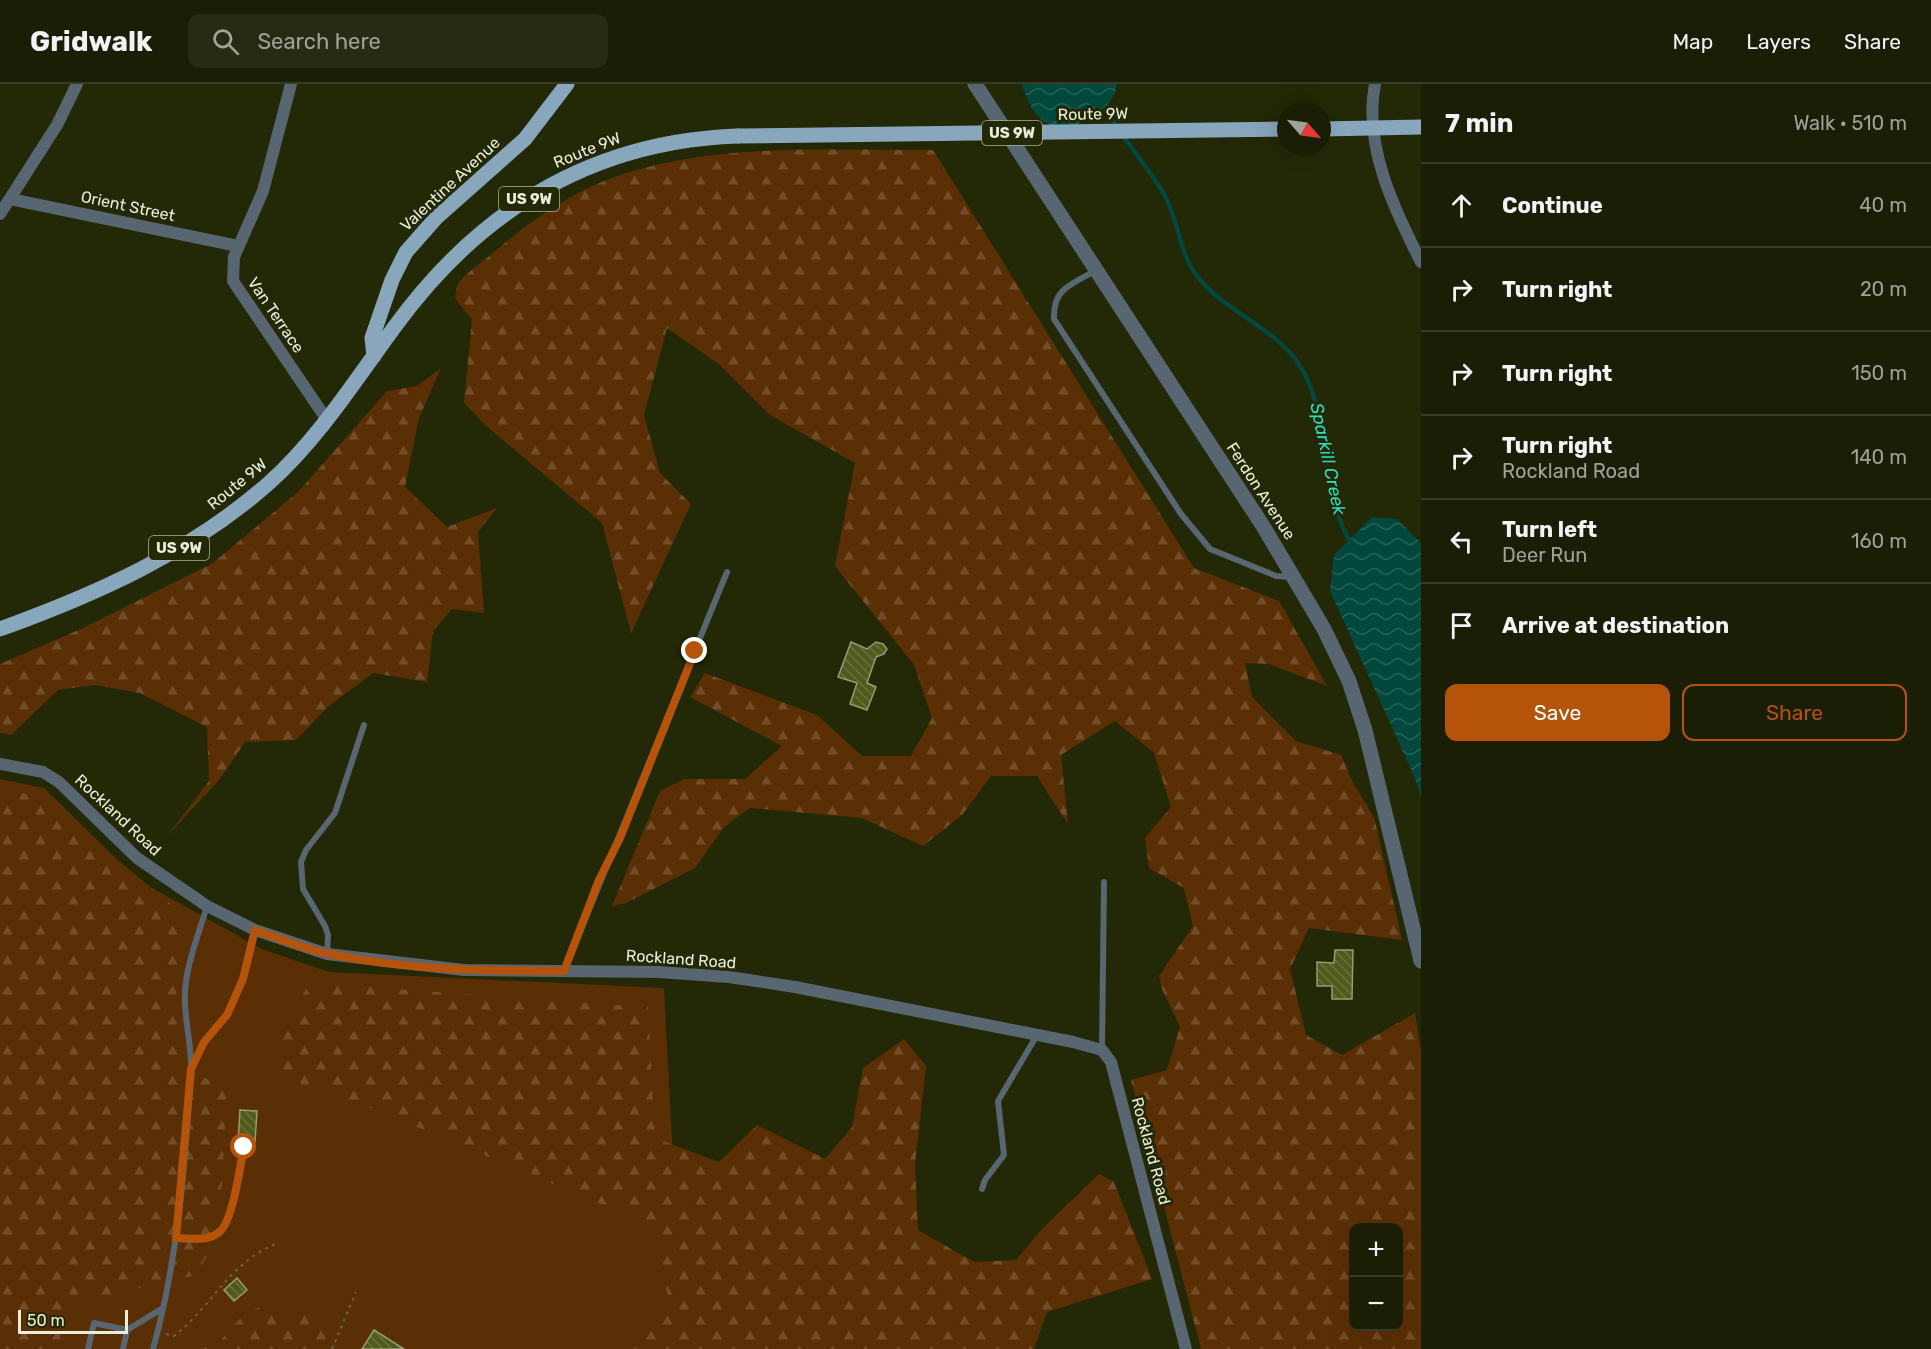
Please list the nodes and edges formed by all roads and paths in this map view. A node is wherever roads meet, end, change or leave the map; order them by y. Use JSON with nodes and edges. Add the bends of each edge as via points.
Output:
{"nodes":[{"id":1,"x":77,"y":84,"type":"edge"},
{"id":2,"x":291,"y":84,"type":"edge"},
{"id":3,"x":567,"y":84,"type":"edge"},
{"id":4,"x":975,"y":84,"type":"edge"},
{"id":5,"x":1375,"y":84,"type":"edge"},
{"id":6,"x":1421,"y":127,"type":"edge"},
{"id":7,"x":1277,"y":129,"type":"edge"},
{"id":8,"x":1331,"y":129,"type":"edge"},
{"id":9,"x":10,"y":199,"type":"junction"},
{"id":10,"x":0,"y":214,"type":"edge"},
{"id":11,"x":238,"y":246,"type":"junction"},
{"id":12,"x":1421,"y":262,"type":"edge"},
{"id":13,"x":1096,"y":269,"type":"junction"},
{"id":14,"x":374,"y":356,"type":"junction"},
{"id":15,"x":327,"y":420,"type":"junction"},
{"id":16,"x":727,"y":572,"type":"dead end"},
{"id":17,"x":1294,"y":577,"type":"junction"},
{"id":18,"x":0,"y":629,"type":"edge"},
{"id":19,"x":364,"y":725,"type":"dead end"},
{"id":20,"x":0,"y":764,"type":"edge"},
{"id":21,"x":1104,"y":882,"type":"dead end"},
{"id":22,"x":207,"y":906,"type":"junction"},
{"id":23,"x":255,"y":930,"type":"junction"},
{"id":24,"x":327,"y":954,"type":"junction"},
{"id":25,"x":1421,"y":961,"type":"edge"},
{"id":26,"x":564,"y":971,"type":"junction"},
{"id":27,"x":1037,"y":1035,"type":"junction"},
{"id":28,"x":1102,"y":1050,"type":"junction"},
{"id":29,"x":191,"y":1069,"type":"junction"},
{"id":30,"x":244,"y":1147,"type":"dead end"},
{"id":31,"x":982,"y":1189,"type":"dead end"},
{"id":32,"x":176,"y":1238,"type":"junction"},
{"id":33,"x":276,"y":1244,"type":"dead end"},
{"id":34,"x":356,"y":1292,"type":"dead end"},
{"id":35,"x":163,"y":1308,"type":"junction"},
{"id":36,"x":127,"y":1330,"type":"junction"},
{"id":37,"x":158,"y":1333,"type":"junction"},
{"id":38,"x":88,"y":1349,"type":"edge"},
{"id":39,"x":123,"y":1349,"type":"edge"},
{"id":40,"x":153,"y":1349,"type":"edge"},
{"id":41,"x":332,"y":1349,"type":"edge"},
{"id":42,"x":1186,"y":1349,"type":"edge"}],
"edges":[{"from":1,"to":9,"type":"street","via":[[57,125]]},
{"from":2,"to":11,"type":"street","name":"Van Terrace","via":[[263,191]]},
{"from":3,"to":14,"type":"main road","name":"Valentine Avenue","via":[[525,138],[436,218],[406,252],[372,338]]},
{"from":4,"to":13,"type":"street","name":"Ferdon Avenue"},
{"from":5,"to":12,"type":"street","via":[[1372,125],[1381,166],[1398,217]]},
{"from":6,"to":8,"type":"main road","bridge":true},
{"from":7,"to":14,"type":"main road","name":"Route 9W","number":"US 9W","bridge":true,"via":[[738,136],[636,150],[590,165],[507,214],[424,290]]},
{"from":9,"to":10,"type":"street"},
{"from":9,"to":11,"type":"street","name":"Orient Street"},
{"from":11,"to":15,"type":"street","name":"Van Terrace","via":[[233,281]]},
{"from":13,"to":17,"type":"street","name":"Ferdon Avenue"},
{"from":13,"to":17,"type":"lane","via":[[1061,292],[1053,302],[1054,319],[1180,514],[1210,549],[1276,576]]},
{"from":14,"to":15,"type":"main road","name":"Route 9W","number":"US 9W"},
{"from":15,"to":18,"type":"main road","name":"Route 9W","number":"US 9W","via":[[269,482],[202,534],[102,590]]},
{"from":16,"to":26,"type":"lane"},
{"from":17,"to":25,"type":"street","name":"Ferdon Avenue","via":[[1339,658],[1358,706]]},
{"from":19,"to":24,"type":"lane","via":[[335,813],[306,850],[302,862],[303,889],[325,926]]},
{"from":20,"to":22,"type":"street","name":"Rockland Road","via":[[36,770],[59,782],[137,858]]},
{"from":21,"to":28,"type":"lane"},
{"from":22,"to":23,"type":"street","name":"Rockland Road"},
{"from":22,"to":29,"type":"lane","via":[[186,979],[184,1005]]},
{"from":23,"to":24,"type":"street","name":"Rockland Road"},
{"from":23,"to":29,"type":"lane","via":[[243,979],[227,1015],[204,1042]]},
{"from":24,"to":26,"type":"street","name":"Rockland Road","via":[[464,970]]},
{"from":26,"to":27,"type":"street","name":"Rockland Road","via":[[729,977]]},
{"from":27,"to":28,"type":"street","name":"Rockland Road"},
{"from":27,"to":31,"type":"lane","via":[[998,1101],[1004,1155]]},
{"from":28,"to":42,"type":"street","name":"Rockland Road","via":[[1111,1062]]},
{"from":29,"to":32,"type":"lane"},
{"from":30,"to":32,"type":"lane","via":[[227,1221],[220,1233],[206,1239]]},
{"from":32,"to":35,"type":"lane"},
{"from":33,"to":37,"type":"path","via":[[258,1251],[227,1278],[174,1336]]},
{"from":34,"to":41,"type":"path"},
{"from":35,"to":36,"type":"lane"},
{"from":35,"to":37,"type":"lane"},
{"from":36,"to":38,"type":"lane","via":[[94,1323]]},
{"from":36,"to":39,"type":"lane"},
{"from":37,"to":40,"type":"lane"}]}
